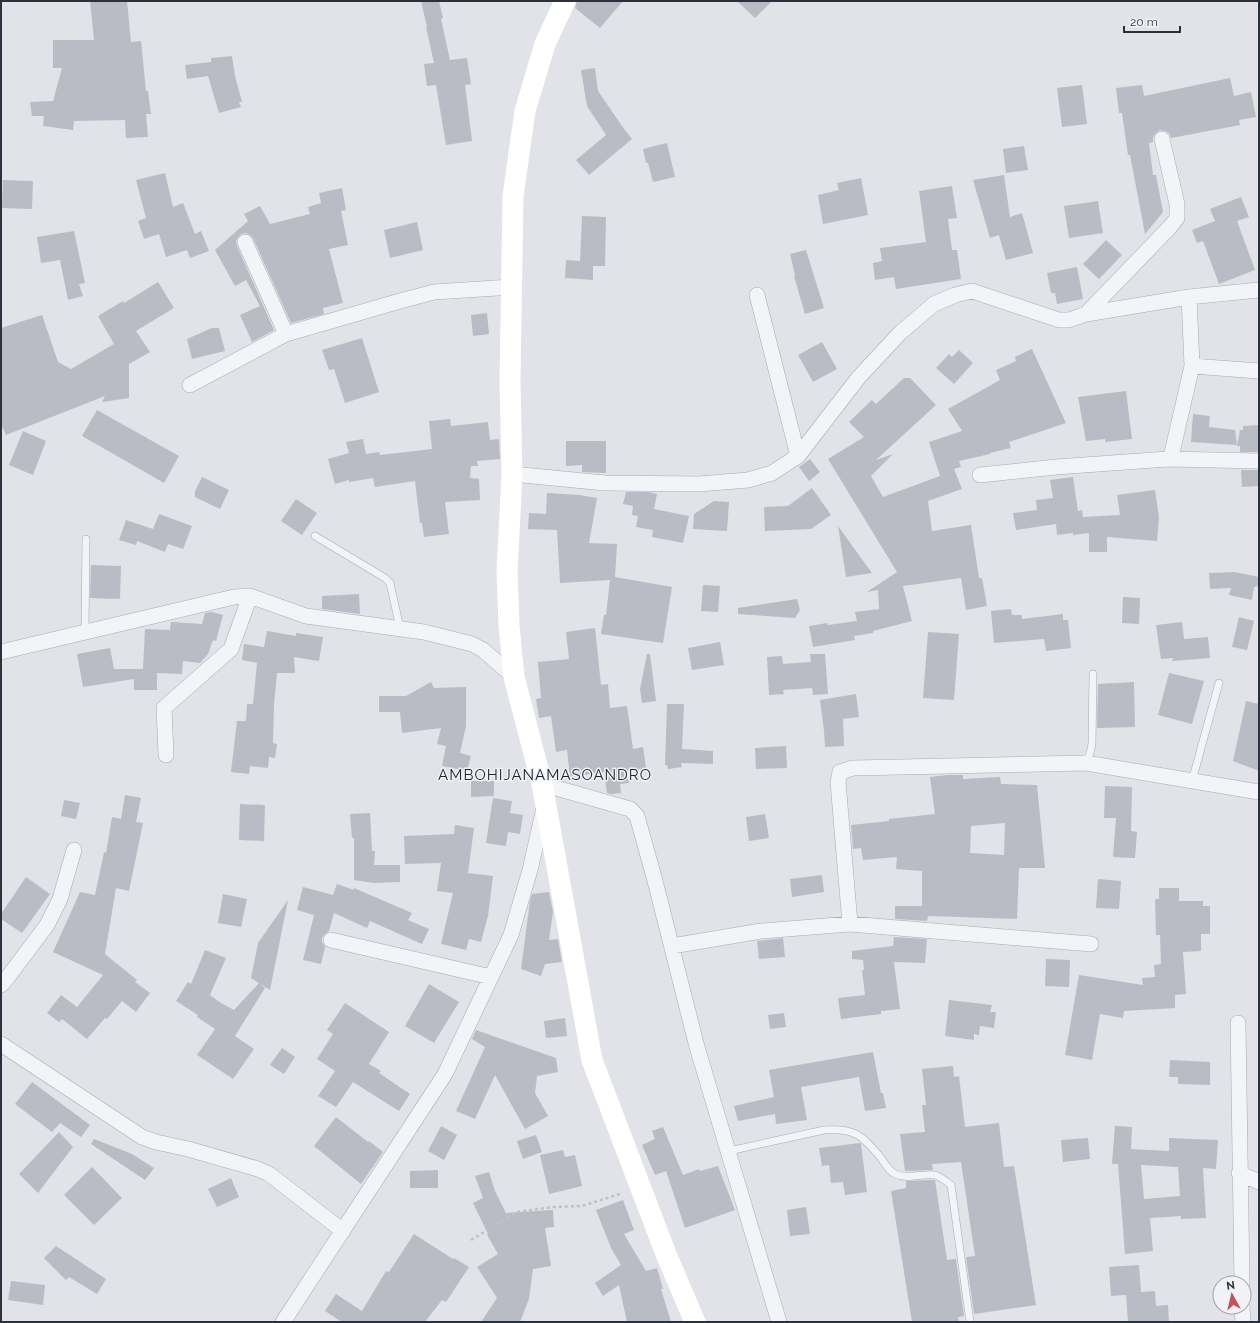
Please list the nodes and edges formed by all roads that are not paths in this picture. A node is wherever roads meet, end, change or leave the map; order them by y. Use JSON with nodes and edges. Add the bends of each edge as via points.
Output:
{"nodes":[{"id":1,"x":565,"y":1,"type":"edge"},
{"id":2,"x":1162,"y":139,"type":"dead end"},
{"id":3,"x":245,"y":242,"type":"dead end"},
{"id":4,"x":512,"y":287,"type":"junction"},
{"id":5,"x":1259,"y":290,"type":"edge"},
{"id":6,"x":757,"y":295,"type":"dead end"},
{"id":7,"x":1189,"y":297,"type":"junction"},
{"id":8,"x":1086,"y":314,"type":"junction"},
{"id":9,"x":286,"y":334,"type":"junction"},
{"id":10,"x":1192,"y":366,"type":"junction"},
{"id":11,"x":1259,"y":371,"type":"edge"},
{"id":12,"x":190,"y":385,"type":"dead end"},
{"id":13,"x":798,"y":456,"type":"junction"},
{"id":14,"x":1168,"y":459,"type":"junction"},
{"id":15,"x":1259,"y":461,"type":"edge"},
{"id":16,"x":512,"y":474,"type":"junction"},
{"id":17,"x":980,"y":475,"type":"dead end"},
{"id":18,"x":315,"y":536,"type":"dead end"},
{"id":19,"x":86,"y":539,"type":"dead end"},
{"id":20,"x":250,"y":596,"type":"junction"},
{"id":21,"x":400,"y":628,"type":"junction"},
{"id":22,"x":85,"y":633,"type":"junction"},
{"id":23,"x":1,"y":652,"type":"edge"},
{"id":24,"x":1093,"y":674,"type":"dead end"},
{"id":25,"x":514,"y":677,"type":"junction"},
{"id":26,"x":1219,"y":683,"type":"dead end"},
{"id":27,"x":166,"y":755,"type":"dead end"},
{"id":28,"x":1086,"y":763,"type":"junction"},
{"id":29,"x":1192,"y":781,"type":"junction"},
{"id":30,"x":1259,"y":792,"type":"edge"},
{"id":31,"x":544,"y":793,"type":"junction"},
{"id":32,"x":74,"y":850,"type":"dead end"},
{"id":33,"x":850,"y":924,"type":"junction"},
{"id":34,"x":331,"y":940,"type":"dead end"},
{"id":35,"x":1091,"y":944,"type":"dead end"},
{"id":36,"x":672,"y":946,"type":"junction"},
{"id":37,"x":491,"y":977,"type":"junction"},
{"id":38,"x":1,"y":985,"type":"edge"},
{"id":39,"x":1238,"y":1023,"type":"dead end"},
{"id":40,"x":1,"y":1044,"type":"edge"},
{"id":41,"x":728,"y":1152,"type":"junction"},
{"id":42,"x":1239,"y":1173,"type":"junction"},
{"id":43,"x":1259,"y":1182,"type":"edge"},
{"id":44,"x":343,"y":1231,"type":"junction"},
{"id":45,"x":1242,"y":1275,"type":"edge"},
{"id":46,"x":283,"y":1322,"type":"edge"},
{"id":47,"x":695,"y":1322,"type":"edge"},
{"id":48,"x":779,"y":1322,"type":"edge"},
{"id":49,"x":970,"y":1322,"type":"edge"}],
"edges":[{"from":1,"to":4,"type":"street","via":[[545,44],[525,111],[513,196]]},
{"from":2,"to":8,"type":"street","via":[[1177,204],[1177,218]]},
{"from":3,"to":9,"type":"street"},
{"from":4,"to":9,"type":"street","via":[[434,292]]},
{"from":4,"to":16,"type":"street"},
{"from":5,"to":7,"type":"street"},
{"from":6,"to":13,"type":"street"},
{"from":7,"to":8,"type":"street"},
{"from":7,"to":10,"type":"street"},
{"from":8,"to":13,"type":"street","via":[[1069,320],[1059,320],[972,291],[934,304],[900,333],[859,377]]},
{"from":9,"to":12,"type":"street"},
{"from":10,"to":11,"type":"street"},
{"from":10,"to":14,"type":"street","via":[[1171,457]]},
{"from":13,"to":16,"type":"street","via":[[772,473],[748,480],[699,484],[605,484]]},
{"from":14,"to":15,"type":"street"},
{"from":14,"to":17,"type":"street"},
{"from":16,"to":25,"type":"street","via":[[507,572]]},
{"from":18,"to":21,"type":"lane","via":[[390,583]]},
{"from":19,"to":22,"type":"lane"},
{"from":20,"to":21,"type":"street","via":[[306,616]]},
{"from":20,"to":22,"type":"street","via":[[234,596]]},
{"from":20,"to":27,"type":"street","via":[[231,649],[164,708]]},
{"from":21,"to":25,"type":"street","via":[[472,644]]},
{"from":22,"to":23,"type":"street"},
{"from":24,"to":28,"type":"lane","via":[[1092,744]]},
{"from":25,"to":31,"type":"street"},
{"from":26,"to":29,"type":"lane"},
{"from":28,"to":29,"type":"street"},
{"from":28,"to":33,"type":"street","via":[[853,768],[840,772],[838,782]]},
{"from":29,"to":30,"type":"street"},
{"from":31,"to":36,"type":"street","via":[[630,809],[637,816]]},
{"from":31,"to":37,"type":"street","via":[[530,870],[511,935]]},
{"from":31,"to":47,"type":"street","via":[[592,1060],[666,1254]]},
{"from":32,"to":38,"type":"street","via":[[60,899],[47,925]]},
{"from":33,"to":35,"type":"street"},
{"from":33,"to":36,"type":"street","via":[[761,931]]},
{"from":34,"to":37,"type":"street"},
{"from":36,"to":41,"type":"street","via":[[697,1047]]},
{"from":37,"to":44,"type":"street","via":[[445,1074]]},
{"from":39,"to":42,"type":"street"},
{"from":40,"to":44,"type":"street","via":[[142,1137],[188,1148],[269,1174]]},
{"from":41,"to":48,"type":"street"},
{"from":41,"to":49,"type":"lane","via":[[838,1129],[864,1139],[896,1174],[936,1175],[943,1179],[951,1185]]},
{"from":42,"to":43,"type":"street"},
{"from":42,"to":45,"type":"street"},
{"from":44,"to":46,"type":"street"}]}
